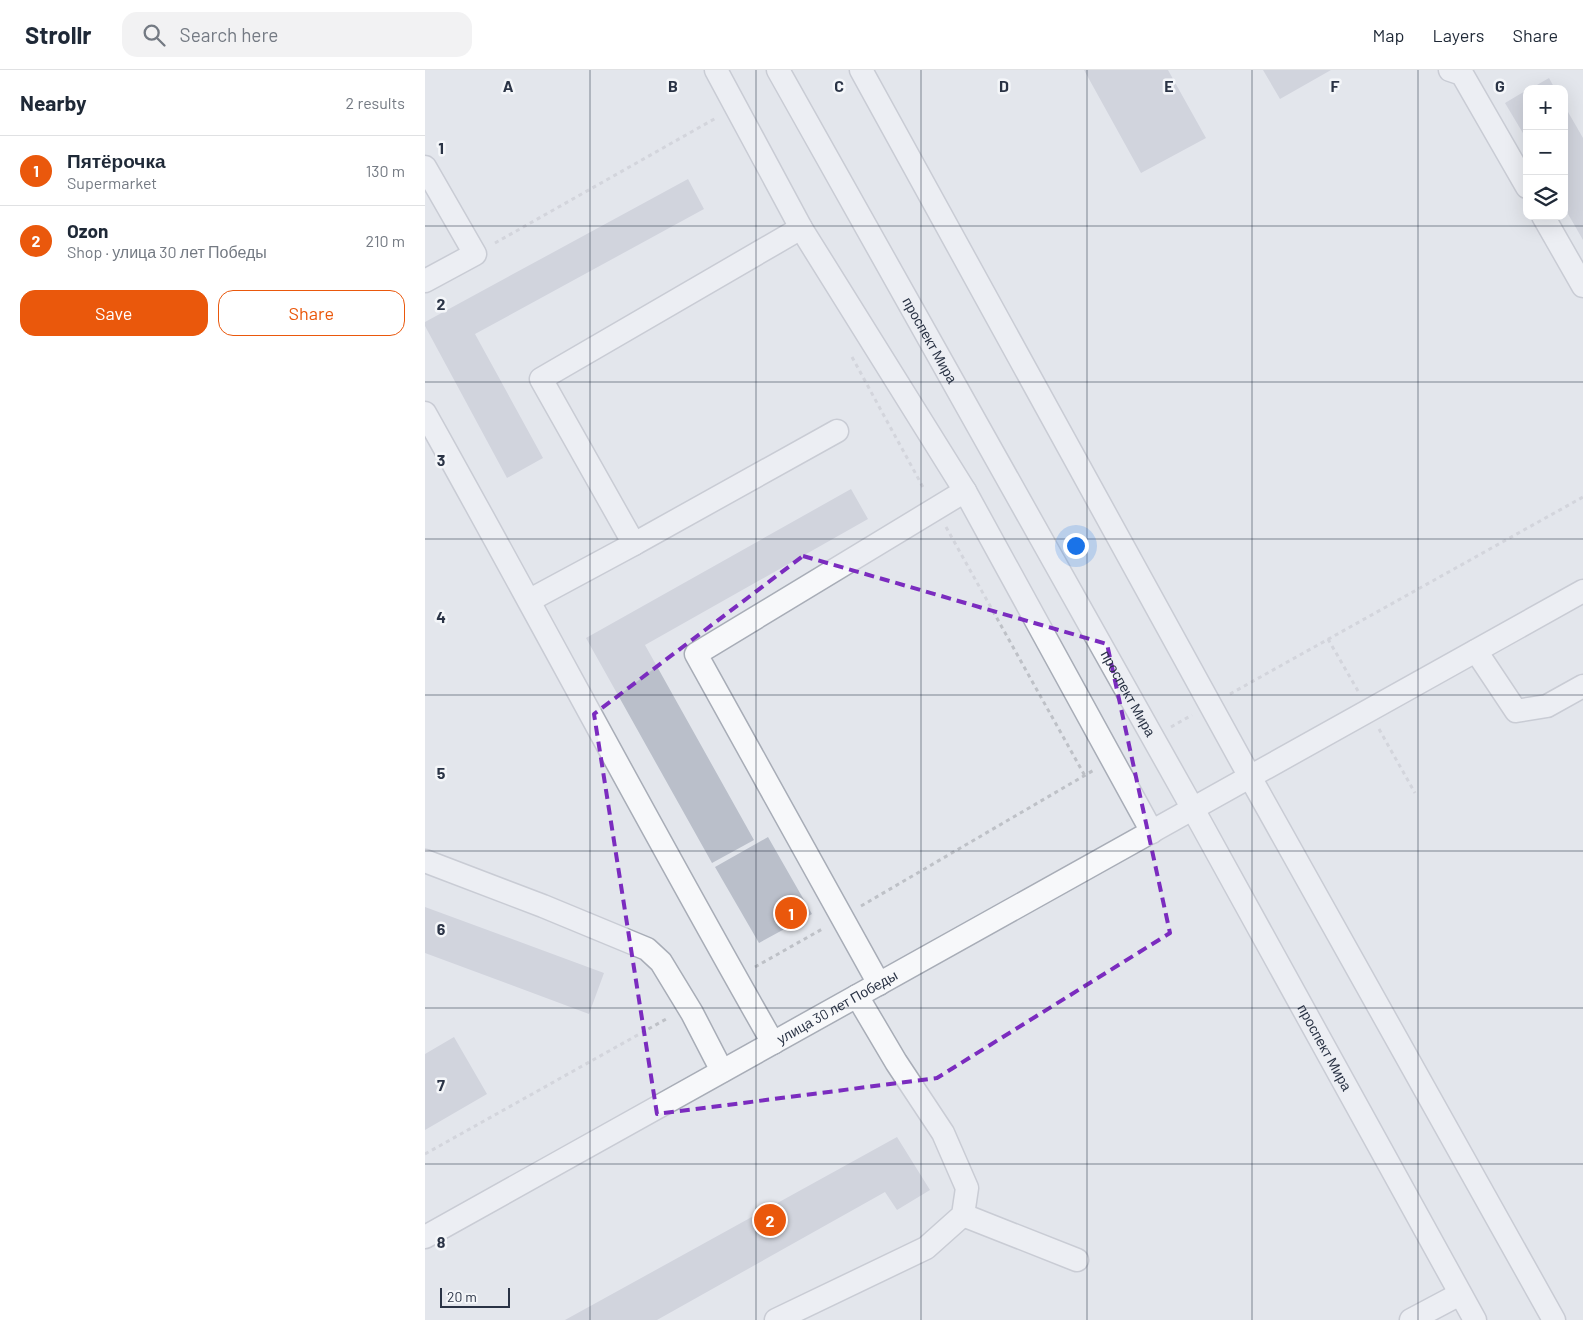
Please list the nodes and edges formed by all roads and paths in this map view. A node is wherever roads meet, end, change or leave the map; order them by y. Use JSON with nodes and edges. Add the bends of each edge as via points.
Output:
{"nodes":[{"id":1,"x":715,"y":70,"type":"edge"},
{"id":2,"x":778,"y":70,"type":"edge"},
{"id":3,"x":861,"y":70,"type":"edge"},
{"id":4,"x":1460,"y":71,"type":"edge"},
{"id":5,"x":714,"y":109,"type":"dead end"},
{"id":6,"x":425,"y":167,"type":"edge"},
{"id":7,"x":1523,"y":180,"type":"edge"},
{"id":8,"x":1545,"y":220,"type":"edge"},
{"id":9,"x":801,"y":228,"type":"junction"},
{"id":10,"x":475,"y":254,"type":"junction"},
{"id":11,"x":425,"y":281,"type":"edge"},
{"id":12,"x":1583,"y":286,"type":"edge"},
{"id":13,"x":849,"y":351,"type":"dead end"},
{"id":14,"x":425,"y":413,"type":"edge"},
{"id":15,"x":837,"y":431,"type":"dead end"},
{"id":16,"x":965,"y":491,"type":"junction"},
{"id":17,"x":1583,"y":497,"type":"edge"},
{"id":18,"x":935,"y":508,"type":"junction"},
{"id":19,"x":634,"y":544,"type":"junction"},
{"id":20,"x":1583,"y":591,"type":"edge"},
{"id":21,"x":530,"y":600,"type":"junction"},
{"id":22,"x":1476,"y":651,"type":"junction"},
{"id":23,"x":1583,"y":686,"type":"edge"},
{"id":24,"x":1211,"y":705,"type":"junction"},
{"id":25,"x":1153,"y":737,"type":"junction"},
{"id":26,"x":1113,"y":760,"type":"junction"},
{"id":27,"x":1085,"y":776,"type":"junction"},
{"id":28,"x":1250,"y":777,"type":"junction"},
{"id":29,"x":1193,"y":809,"type":"junction"},
{"id":30,"x":1152,"y":832,"type":"junction"},
{"id":31,"x":425,"y":861,"type":"edge"},
{"id":32,"x":841,"y":917,"type":"junction"},
{"id":33,"x":736,"y":978,"type":"junction"},
{"id":34,"x":879,"y":984,"type":"junction"},
{"id":35,"x":857,"y":996,"type":"junction"},
{"id":36,"x":688,"y":1007,"type":"junction"},
{"id":37,"x":773,"y":1043,"type":"junction"},
{"id":38,"x":722,"y":1071,"type":"junction"},
{"id":39,"x":425,"y":1154,"type":"edge"},
{"id":40,"x":963,"y":1215,"type":"junction"},
{"id":41,"x":425,"y":1236,"type":"edge"},
{"id":42,"x":1077,"y":1260,"type":"dead end"},
{"id":43,"x":1460,"y":1294,"type":"junction"},
{"id":44,"x":1437,"y":1314,"type":"edge"},
{"id":45,"x":776,"y":1320,"type":"edge"},
{"id":46,"x":1411,"y":1320,"type":"edge"},
{"id":47,"x":1475,"y":1320,"type":"edge"},
{"id":48,"x":1554,"y":1320,"type":"edge"}],
"edges":[{"from":1,"to":9,"type":"street"},
{"from":2,"to":25,"type":"street","name":"проспект Мира"},
{"from":3,"to":24,"type":"street"},
{"from":4,"to":7,"type":"street"},
{"from":5,"to":10,"type":"path","via":[[719,117]]},
{"from":6,"to":10,"type":"street"},
{"from":8,"to":12,"type":"street"},
{"from":9,"to":16,"type":"street"},
{"from":9,"to":19,"type":"street","via":[[541,379]]},
{"from":10,"to":11,"type":"street"},
{"from":13,"to":18,"type":"path"},
{"from":14,"to":21,"type":"street"},
{"from":15,"to":19,"type":"street"},
{"from":16,"to":18,"type":"street"},
{"from":16,"to":26,"type":"street"},
{"from":17,"to":24,"type":"path"},
{"from":18,"to":27,"type":"path"},
{"from":18,"to":32,"type":"street","via":[[696,654]]},
{"from":19,"to":21,"type":"street"},
{"from":20,"to":22,"type":"street","name":"улица 30 лет Победы"},
{"from":21,"to":33,"type":"street"},
{"from":22,"to":23,"type":"street","via":[[1516,710],[1547,706]]},
{"from":22,"to":28,"type":"street","name":"улица 30 лет Победы"},
{"from":24,"to":25,"type":"path"},
{"from":24,"to":28,"type":"street"},
{"from":25,"to":29,"type":"street","name":"проспект Мира"},
{"from":26,"to":27,"type":"path"},
{"from":26,"to":30,"type":"street"},
{"from":27,"to":32,"type":"path"},
{"from":28,"to":29,"type":"street","name":"улица 30 лет Победы"},
{"from":28,"to":48,"type":"street"},
{"from":29,"to":30,"type":"street","name":"улица 30 лет Победы"},
{"from":29,"to":43,"type":"street","name":"проспект Мира"},
{"from":30,"to":34,"type":"street","name":"улица 30 лет Победы"},
{"from":31,"to":36,"type":"street","via":[[647,948],[661,962]]},
{"from":32,"to":33,"type":"path"},
{"from":32,"to":34,"type":"street"},
{"from":33,"to":37,"type":"street"},
{"from":34,"to":35,"type":"street","name":"улица 30 лет Победы"},
{"from":35,"to":37,"type":"street","name":"улица 30 лет Победы"},
{"from":35,"to":40,"type":"street","via":[[943,1132],[967,1188]]},
{"from":36,"to":38,"type":"street"},
{"from":36,"to":39,"type":"path"},
{"from":37,"to":38,"type":"street","name":"улица 30 лет Победы"},
{"from":38,"to":41,"type":"street","name":"улица 30 лет Победы"},
{"from":40,"to":42,"type":"street"},
{"from":40,"to":45,"type":"street","via":[[926,1248]]},
{"from":43,"to":44,"type":"street"},
{"from":43,"to":47,"type":"street","name":"проспект Мира"},
{"from":44,"to":46,"type":"street"}]}
